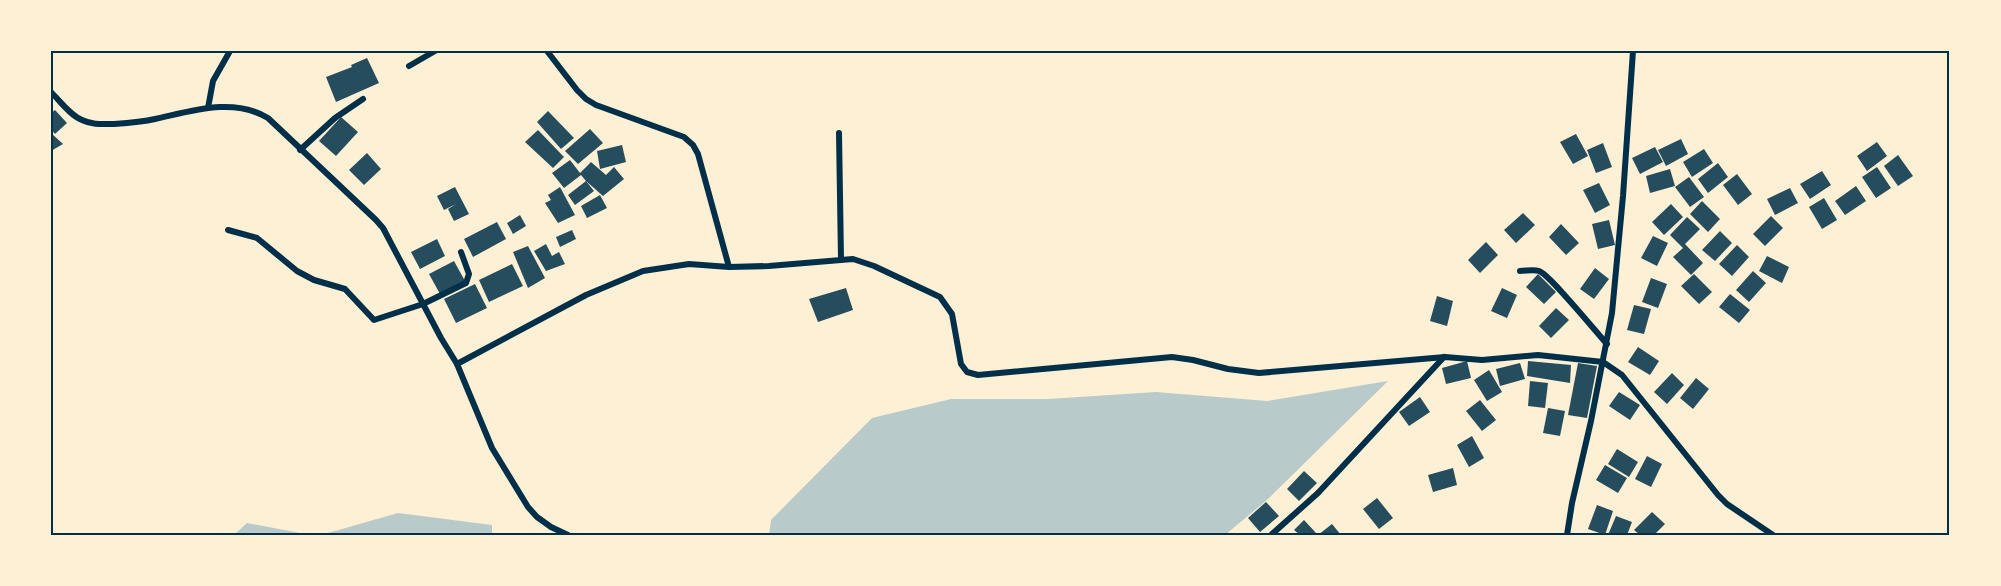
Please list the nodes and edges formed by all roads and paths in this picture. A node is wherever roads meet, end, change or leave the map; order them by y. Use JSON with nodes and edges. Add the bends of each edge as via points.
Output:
{"nodes":[{"id":1,"x":230,"y":51,"type":"edge"},
{"id":2,"x":435,"y":51,"type":"edge"},
{"id":3,"x":547,"y":51,"type":"edge"},
{"id":4,"x":1633,"y":51,"type":"edge"},
{"id":5,"x":409,"y":66,"type":"dead end"},
{"id":6,"x":51,"y":92,"type":"edge"},
{"id":7,"x":363,"y":99,"type":"dead end"},
{"id":8,"x":208,"y":108,"type":"junction"},
{"id":9,"x":839,"y":133,"type":"dead end"},
{"id":10,"x":300,"y":150,"type":"junction"},
{"id":11,"x":228,"y":230,"type":"dead end"},
{"id":12,"x":461,"y":252,"type":"dead end"},
{"id":13,"x":841,"y":259,"type":"junction"},
{"id":14,"x":729,"y":267,"type":"junction"},
{"id":15,"x":1520,"y":272,"type":"dead end"},
{"id":16,"x":423,"y":304,"type":"junction"},
{"id":17,"x":1607,"y":344,"type":"junction"},
{"id":18,"x":1445,"y":357,"type":"junction"},
{"id":19,"x":1603,"y":362,"type":"junction"},
{"id":20,"x":457,"y":364,"type":"junction"},
{"id":21,"x":568,"y":535,"type":"edge"},
{"id":22,"x":1271,"y":535,"type":"edge"},
{"id":23,"x":1567,"y":535,"type":"edge"},
{"id":24,"x":1773,"y":535,"type":"edge"}],
"edges":[{"from":1,"to":8,"type":"street","via":[[213,81]]},
{"from":2,"to":5,"type":"street"},
{"from":3,"to":14,"type":"street","via":[[586,99],[684,137],[693,145]]},
{"from":4,"to":17,"type":"street"},
{"from":6,"to":8,"type":"street","via":[[77,118],[97,124],[131,123]]},
{"from":7,"to":10,"type":"street","via":[[334,118]]},
{"from":8,"to":10,"type":"street","via":[[238,107],[260,113]]},
{"from":9,"to":13,"type":"street"},
{"from":10,"to":16,"type":"street","via":[[376,220]]},
{"from":11,"to":16,"type":"street","via":[[260,240],[314,280],[345,289],[374,320]]},
{"from":12,"to":16,"type":"street","via":[[469,274],[467,282]]},
{"from":13,"to":14,"type":"street"},
{"from":13,"to":18,"type":"street","via":[[862,261],[940,297],[952,314],[961,364],[967,372],[978,375],[1172,357],[1259,373]]},
{"from":14,"to":20,"type":"street","via":[[689,264],[643,271],[586,295]]},
{"from":15,"to":17,"type":"street","via":[[1542,272]]},
{"from":16,"to":20,"type":"street"},
{"from":17,"to":19,"type":"street"},
{"from":18,"to":19,"type":"street","via":[[1482,360],[1538,355]]},
{"from":18,"to":22,"type":"street","via":[[1318,493]]},
{"from":19,"to":23,"type":"street"},
{"from":19,"to":24,"type":"street","via":[[1622,375],[1718,495]]},
{"from":20,"to":21,"type":"street","via":[[492,448],[528,507],[551,528]]}]}
